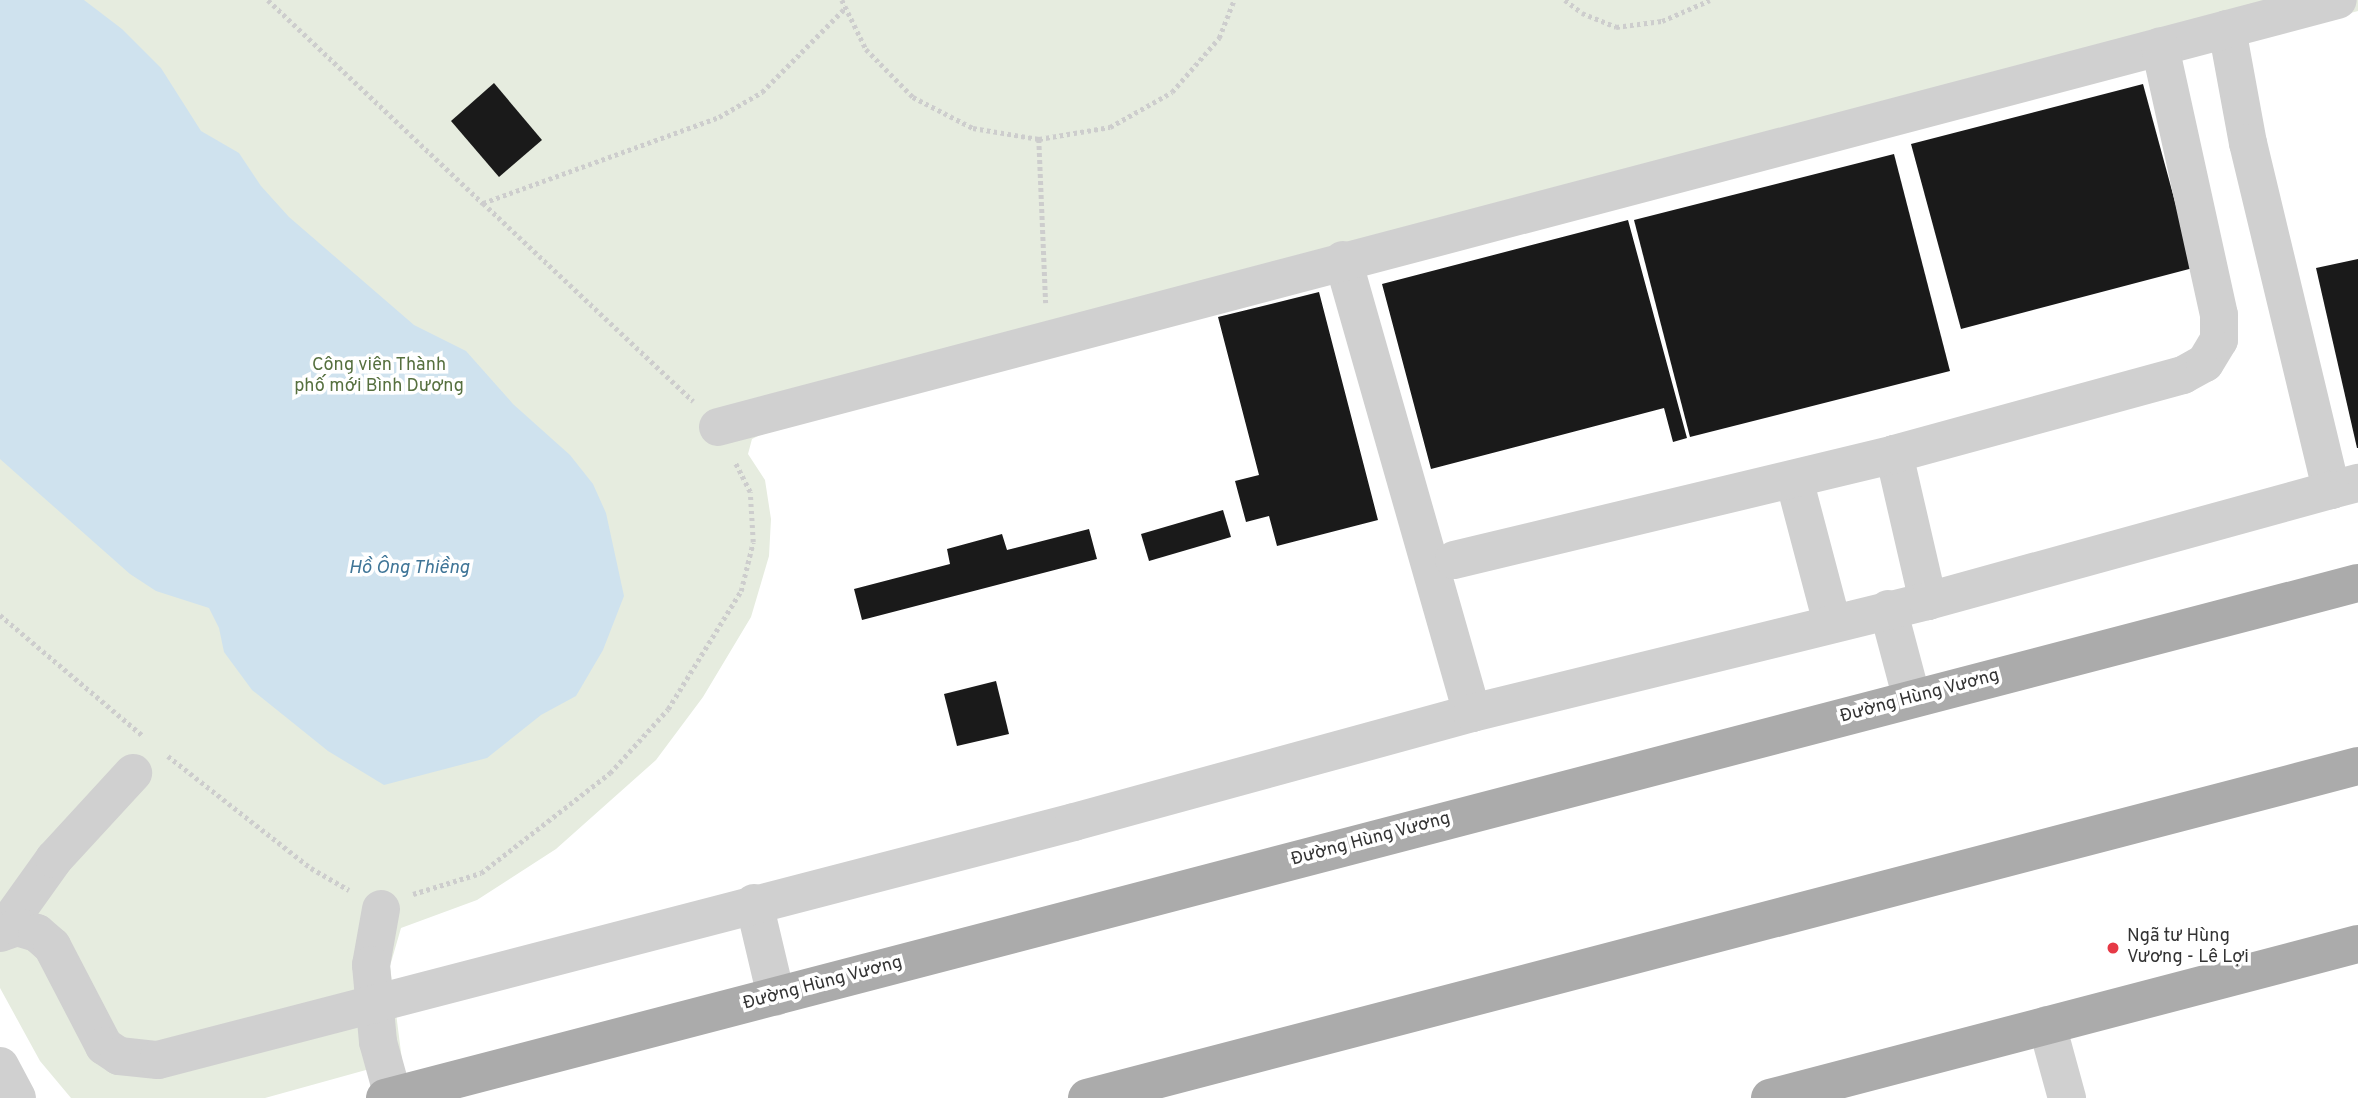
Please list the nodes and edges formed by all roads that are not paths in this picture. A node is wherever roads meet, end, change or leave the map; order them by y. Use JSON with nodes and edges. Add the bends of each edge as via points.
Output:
{"nodes":[{"id":1,"x":2338,"y":0,"type":"edge"},
{"id":2,"x":2227,"y":29,"type":"junction"},
{"id":3,"x":2160,"y":46,"type":"junction"},
{"id":4,"x":1343,"y":260,"type":"junction"},
{"id":5,"x":718,"y":426,"type":"road end"},
{"id":6,"x":1894,"y":454,"type":"junction"},
{"id":7,"x":1794,"y":479,"type":"junction"},
{"id":8,"x":2345,"y":486,"type":"edge"},
{"id":9,"x":1454,"y":560,"type":"dead end"},
{"id":10,"x":2358,"y":583,"type":"edge"},
{"id":11,"x":1928,"y":601,"type":"junction"},
{"id":12,"x":1888,"y":609,"type":"junction"},
{"id":13,"x":1832,"y":623,"type":"junction"},
{"id":14,"x":1912,"y":699,"type":"junction"},
{"id":15,"x":1472,"y":713,"type":"junction"},
{"id":16,"x":146,"y":753,"type":"road end"},
{"id":17,"x":2358,"y":766,"type":"edge"},
{"id":18,"x":754,"y":903,"type":"junction"},
{"id":19,"x":381,"y":909,"type":"road end"},
{"id":20,"x":1,"y":932,"type":"edge"},
{"id":21,"x":2358,"y":944,"type":"edge"},
{"id":22,"x":776,"y":996,"type":"junction"},
{"id":23,"x":374,"y":1003,"type":"junction"},
{"id":24,"x":2047,"y":1025,"type":"junction"},
{"id":25,"x":0,"y":1066,"type":"edge"},
{"id":26,"x":389,"y":1097,"type":"edge"},
{"id":27,"x":17,"y":1098,"type":"edge"},
{"id":28,"x":1087,"y":1098,"type":"edge"},
{"id":29,"x":1770,"y":1098,"type":"edge"},
{"id":30,"x":2067,"y":1098,"type":"edge"}],
"edges":[{"from":1,"to":2,"type":"street"},
{"from":2,"to":3,"type":"street"},
{"from":2,"to":8,"type":"street","via":[[2248,143]]},
{"from":3,"to":4,"type":"street"},
{"from":3,"to":6,"type":"street","via":[[2219,315],[2219,340],[2205,363],[2183,375]]},
{"from":4,"to":5,"type":"street"},
{"from":4,"to":15,"type":"street"},
{"from":6,"to":7,"type":"street"},
{"from":6,"to":11,"type":"street"},
{"from":7,"to":9,"type":"street"},
{"from":7,"to":13,"type":"street"},
{"from":8,"to":11,"type":"street"},
{"from":10,"to":14,"type":"main road","name":"Đường Hùng Vương"},
{"from":11,"to":12,"type":"street"},
{"from":12,"to":13,"type":"street"},
{"from":12,"to":14,"type":"street"},
{"from":13,"to":15,"type":"street"},
{"from":14,"to":22,"type":"main road","name":"Đường Hùng Vương"},
{"from":15,"to":18,"type":"street","via":[[1074,822]]},
{"from":16,"to":20,"type":"street","via":[[54,859]]},
{"from":17,"to":28,"type":"main road"},
{"from":18,"to":22,"type":"street"},
{"from":18,"to":23,"type":"street"},
{"from":19,"to":23,"type":"street","via":[[371,965]]},
{"from":20,"to":23,"type":"street","via":[[17,927],[37,933],[52,946],[93,1034],[119,1056],[139,1061],[158,1060]]},
{"from":21,"to":24,"type":"main road"},
{"from":22,"to":26,"type":"main road","name":"Đường Hùng Vương"},
{"from":23,"to":26,"type":"street"},
{"from":24,"to":29,"type":"main road"},
{"from":24,"to":30,"type":"street"},
{"from":25,"to":27,"type":"street"}]}
